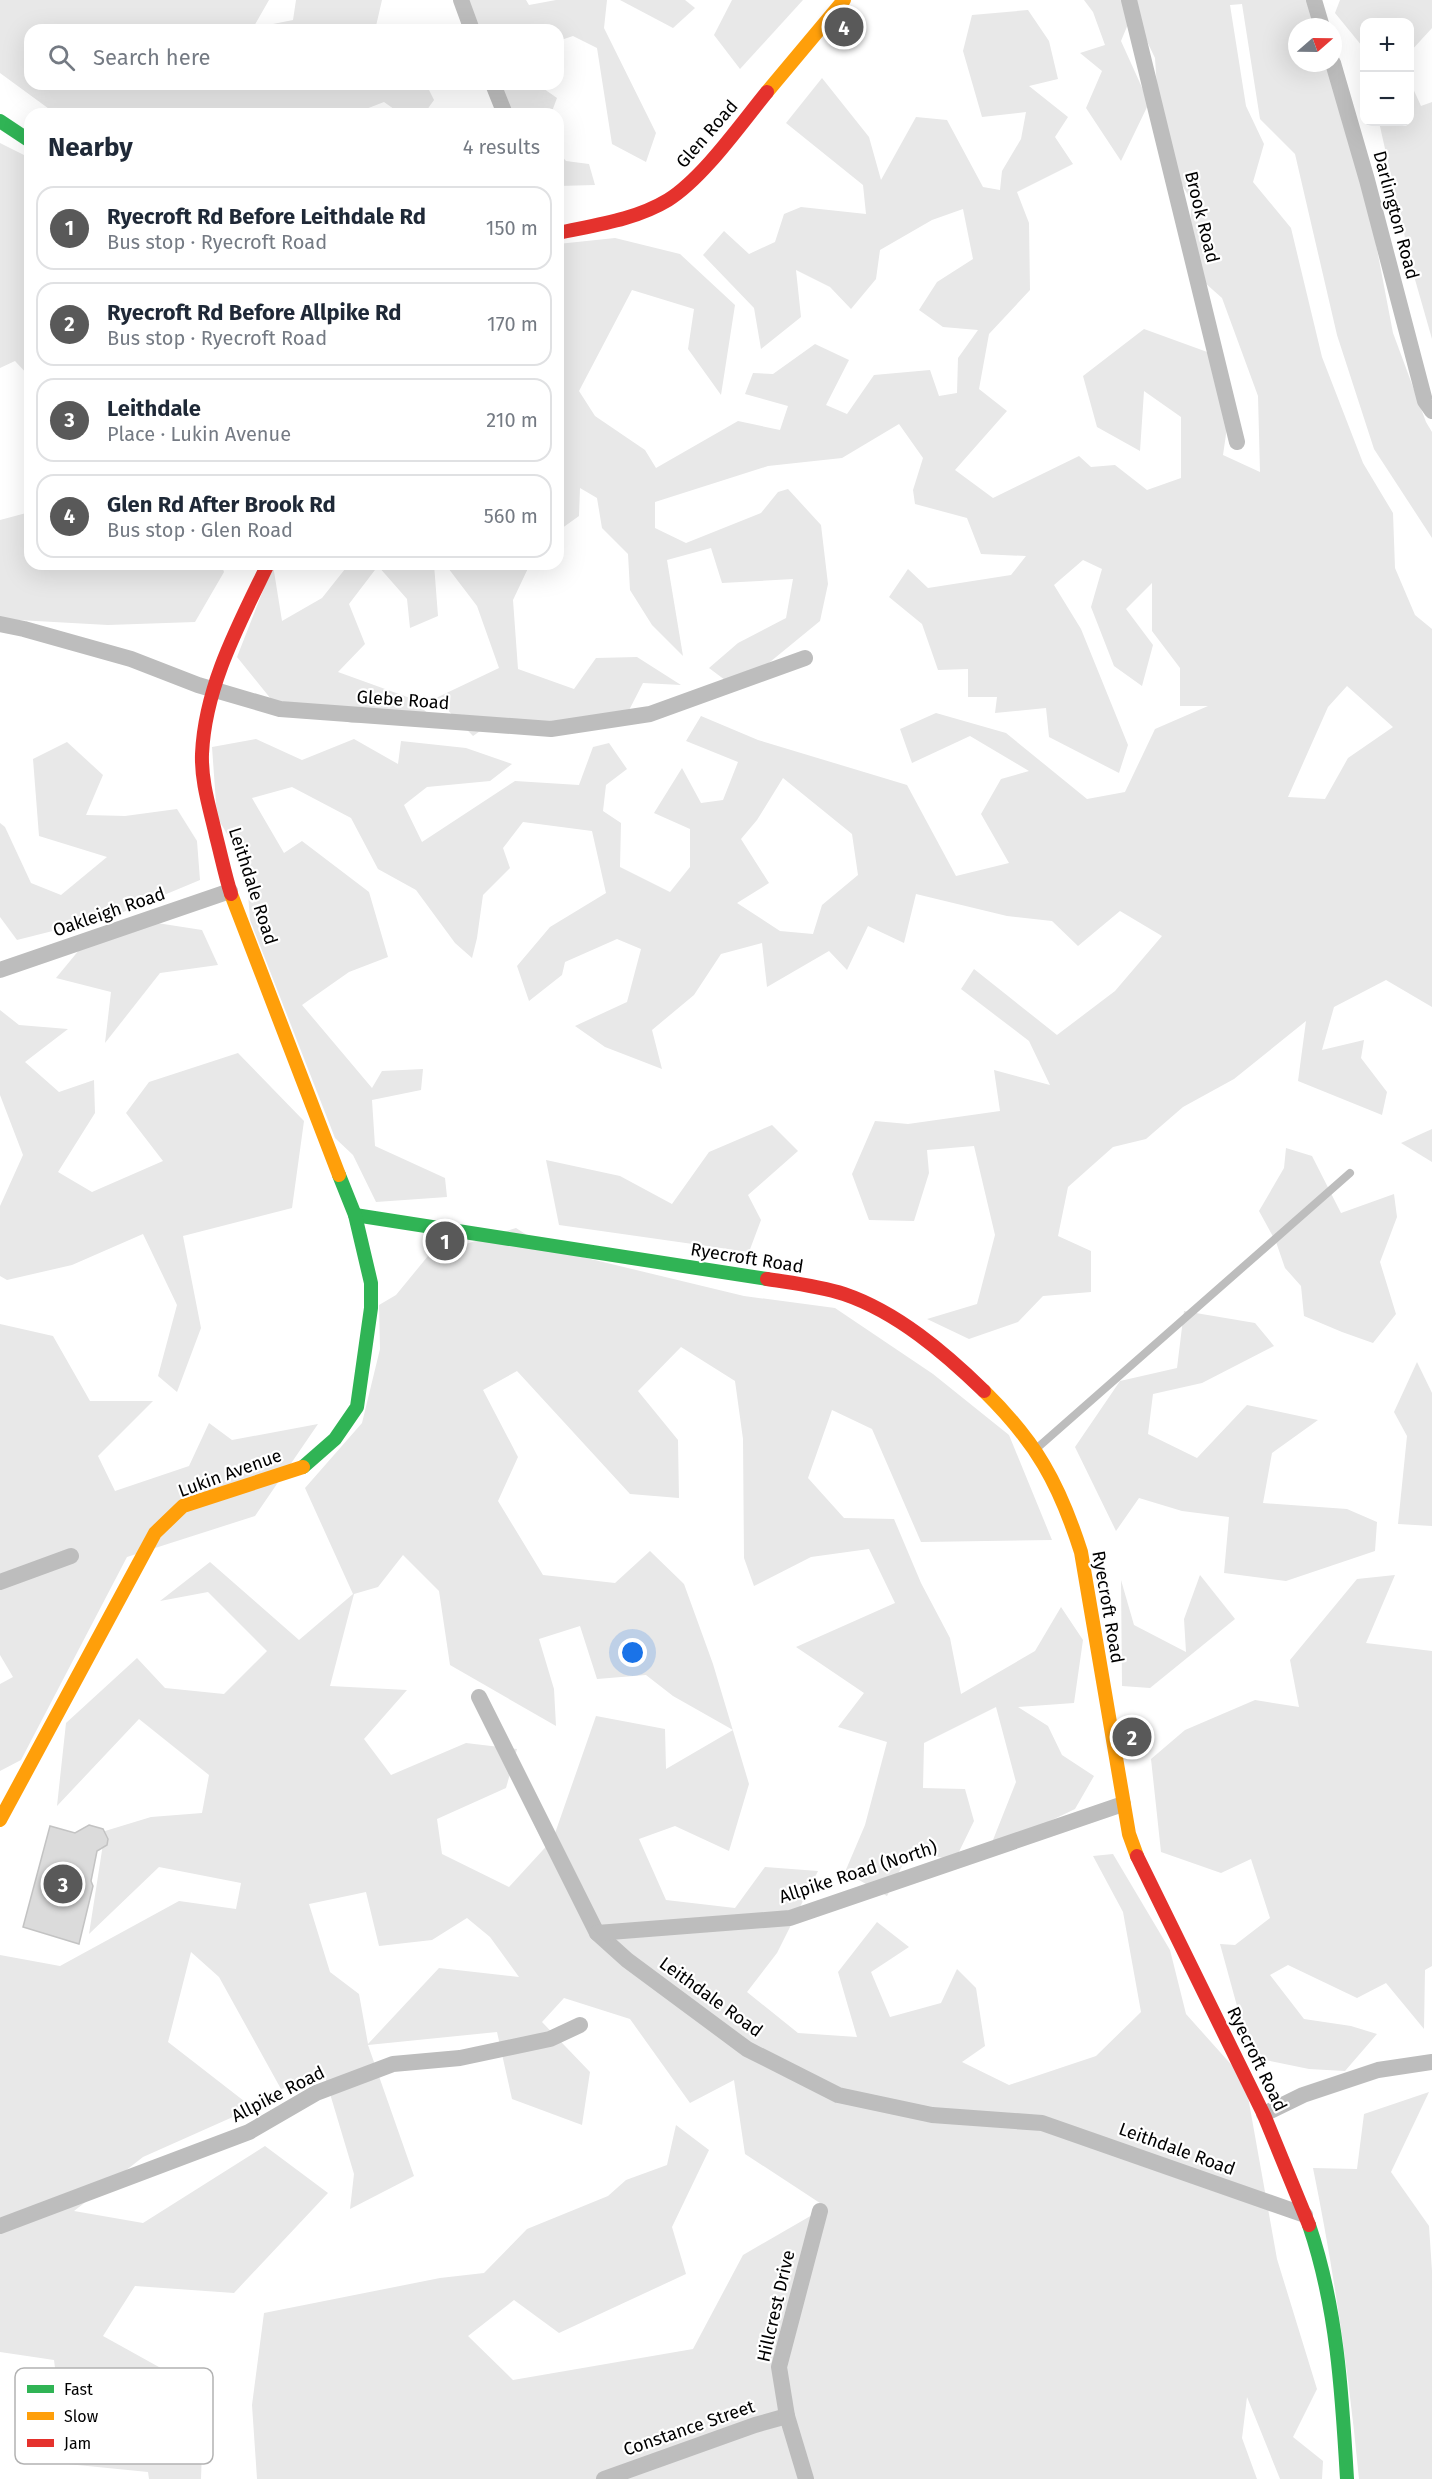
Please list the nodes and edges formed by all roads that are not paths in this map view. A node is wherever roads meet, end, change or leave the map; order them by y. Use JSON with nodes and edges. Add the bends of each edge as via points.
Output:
{"nodes":[{"id":1,"x":461,"y":0,"type":"edge"},
{"id":2,"x":844,"y":0,"type":"edge"},
{"id":3,"x":1130,"y":0,"type":"edge"},
{"id":4,"x":1314,"y":0,"type":"edge"},
{"id":5,"x":1319,"y":18,"type":"edge"},
{"id":6,"x":470,"y":24,"type":"edge"},
{"id":7,"x":1336,"y":72,"type":"edge"},
{"id":8,"x":495,"y":90,"type":"edge"},
{"id":9,"x":503,"y":108,"type":"edge"},
{"id":10,"x":0,"y":121,"type":"edge"},
{"id":11,"x":24,"y":137,"type":"edge"},
{"id":12,"x":564,"y":232,"type":"edge"},
{"id":13,"x":1432,"y":411,"type":"edge"},
{"id":14,"x":1237,"y":442,"type":"dead end"},
{"id":15,"x":265,"y":570,"type":"edge"},
{"id":16,"x":0,"y":624,"type":"edge"},
{"id":17,"x":805,"y":658,"type":"dead end"},
{"id":18,"x":214,"y":689,"type":"junction"},
{"id":19,"x":231,"y":891,"type":"junction"},
{"id":20,"x":0,"y":970,"type":"edge"},
{"id":21,"x":1350,"y":1173,"type":"dead end"},
{"id":22,"x":355,"y":1215,"type":"junction"},
{"id":23,"x":1036,"y":1449,"type":"junction"},
{"id":24,"x":72,"y":1556,"type":"dead end"},
{"id":25,"x":0,"y":1582,"type":"edge"},
{"id":26,"x":479,"y":1697,"type":"dead end"},
{"id":27,"x":1123,"y":1804,"type":"junction"},
{"id":28,"x":0,"y":1820,"type":"edge"},
{"id":29,"x":597,"y":1933,"type":"junction"},
{"id":30,"x":580,"y":2025,"type":"dead end"},
{"id":31,"x":1432,"y":2062,"type":"edge"},
{"id":32,"x":1264,"y":2114,"type":"junction"},
{"id":33,"x":820,"y":2211,"type":"dead end"},
{"id":34,"x":1305,"y":2215,"type":"junction"},
{"id":35,"x":0,"y":2226,"type":"edge"},
{"id":36,"x":787,"y":2416,"type":"junction"},
{"id":37,"x":604,"y":2479,"type":"edge"},
{"id":38,"x":806,"y":2479,"type":"edge"},
{"id":39,"x":1347,"y":2479,"type":"edge"}],
"edges":[{"from":1,"to":6,"type":"street"},
{"from":2,"to":12,"type":"street","name":"Glen Road","via":[[686,186],[667,200],[632,216]]},
{"from":3,"to":14,"type":"street","name":"Brook Road"},
{"from":4,"to":5,"type":"street"},
{"from":7,"to":13,"type":"street","name":"Darlington Road","via":[[1425,401]]},
{"from":8,"to":9,"type":"street"},
{"from":10,"to":11,"type":"street"},
{"from":15,"to":18,"type":"street","name":"Leithdale Road","via":[[232,637]]},
{"from":16,"to":18,"type":"street","name":"Glebe Road","via":[[131,659]]},
{"from":17,"to":18,"type":"street","name":"Glebe Road","via":[[650,714],[551,729],[280,709]]},
{"from":18,"to":19,"type":"street","name":"Leithdale Road","via":[[202,756],[204,785]]},
{"from":19,"to":20,"type":"street","name":"Oakleigh Road"},
{"from":19,"to":22,"type":"street","name":"Leithdale Road"},
{"from":21,"to":23,"type":"lane"},
{"from":22,"to":23,"type":"street","name":"Ryecroft Road","via":[[811,1286],[852,1297],[882,1312],[948,1359],[980,1386]]},
{"from":22,"to":28,"type":"street","name":"Lukin Avenue","via":[[371,1283],[372,1308],[357,1407],[335,1439],[307,1466],[183,1506],[155,1533]]},
{"from":23,"to":27,"type":"street","name":"Ryecroft Road","via":[[1055,1481],[1081,1552]]},
{"from":24,"to":25,"type":"street"},
{"from":26,"to":29,"type":"street","name":"Leithdale Road"},
{"from":27,"to":29,"type":"street","name":"Allpike Road (North)","via":[[790,1918]]},
{"from":27,"to":32,"type":"street","name":"Ryecroft Road","via":[[1142,1869]]},
{"from":29,"to":34,"type":"street","name":"Leithdale Road","via":[[627,1960],[747,2049],[838,2095],[932,2115],[1042,2123]]},
{"from":30,"to":35,"type":"street","name":"Allpike Road","via":[[550,2039],[460,2058],[393,2064],[316,2093],[249,2132]]},
{"from":31,"to":32,"type":"street","via":[[1378,2070],[1303,2095]]},
{"from":32,"to":34,"type":"street","name":"Ryecroft Road"},
{"from":33,"to":36,"type":"street","name":"Hillcrest Drive","via":[[779,2367]]},
{"from":34,"to":39,"type":"street","name":"Ryecroft Road","via":[[1331,2311]]},
{"from":36,"to":37,"type":"street","name":"Constance Street"},
{"from":36,"to":38,"type":"street","name":"Hillcrest Drive"}]}
